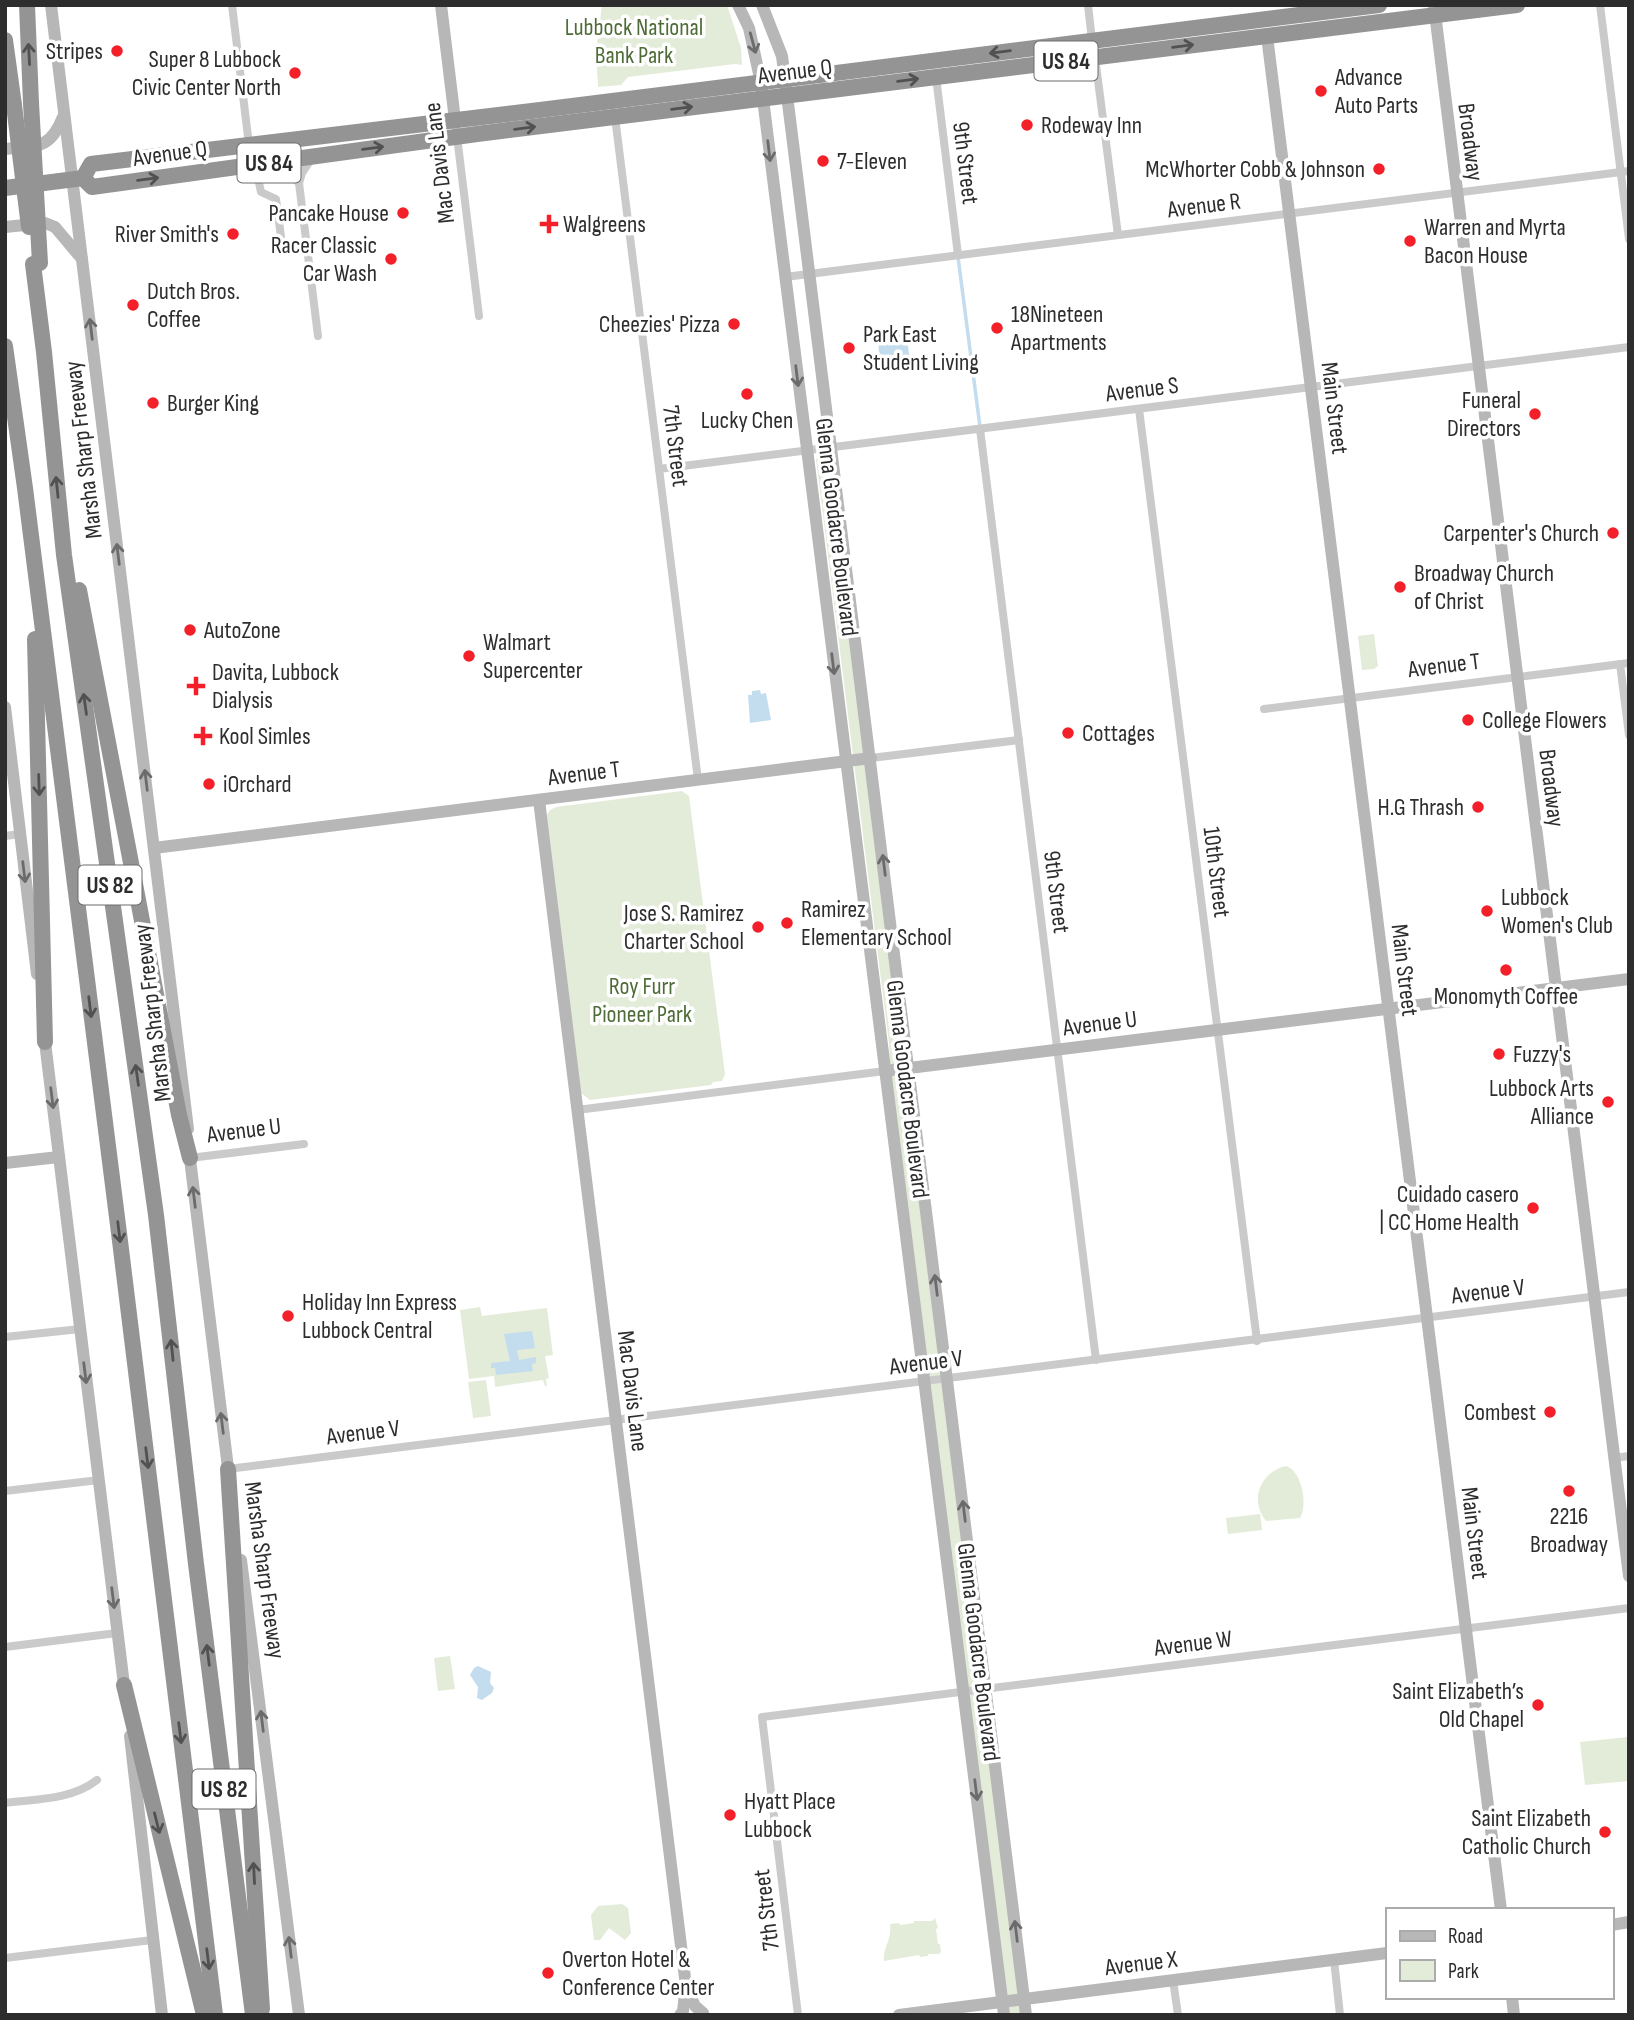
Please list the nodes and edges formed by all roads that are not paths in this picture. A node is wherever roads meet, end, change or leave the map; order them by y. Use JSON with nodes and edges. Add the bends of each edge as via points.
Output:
{"nodes":[{"id":1,"x":27,"y":5,"type":"edge"},
{"id":2,"x":51,"y":5,"type":"edge"},
{"id":3,"x":232,"y":5,"type":"edge"},
{"id":4,"x":441,"y":5,"type":"edge"},
{"id":5,"x":738,"y":5,"type":"edge"},
{"id":6,"x":762,"y":5,"type":"edge"},
{"id":7,"x":1087,"y":5,"type":"edge"},
{"id":8,"x":1379,"y":5,"type":"edge"},
{"id":9,"x":1517,"y":5,"type":"edge"},
{"id":10,"x":1600,"y":5,"type":"edge"},
{"id":11,"x":1434,"y":10,"type":"edge"},
{"id":12,"x":1264,"y":12,"type":"edge"},
{"id":13,"x":1155,"y":32,"type":"junction"},
{"id":14,"x":1267,"y":36,"type":"junction"},
{"id":15,"x":5,"y":40,"type":"edge"},
{"id":16,"x":1092,"y":40,"type":"junction"},
{"id":17,"x":1095,"y":57,"type":"junction"},
{"id":18,"x":1021,"y":66,"type":"junction"},
{"id":19,"x":936,"y":77,"type":"junction"},
{"id":20,"x":786,"y":88,"type":"junction"},
{"id":21,"x":762,"y":90,"type":"junction"},
{"id":22,"x":65,"y":114,"type":"junction"},
{"id":23,"x":615,"y":117,"type":"junction"},
{"id":24,"x":456,"y":128,"type":"junction"},
{"id":25,"x":249,"y":145,"type":"junction"},
{"id":26,"x":5,"y":149,"type":"edge"},
{"id":27,"x":314,"y":156,"type":"junction"},
{"id":28,"x":279,"y":161,"type":"junction"},
{"id":29,"x":255,"y":164,"type":"junction"},
{"id":30,"x":1625,"y":172,"type":"edge"},
{"id":31,"x":78,"y":179,"type":"junction"},
{"id":32,"x":299,"y":183,"type":"junction"},
{"id":33,"x":5,"y":188,"type":"edge"},
{"id":34,"x":1457,"y":193,"type":"junction"},
{"id":35,"x":1289,"y":214,"type":"junction"},
{"id":36,"x":5,"y":227,"type":"edge"},
{"id":37,"x":1118,"y":235,"type":"junction"},
{"id":38,"x":1629,"y":239,"type":"edge"},
{"id":39,"x":282,"y":252,"type":"dead end"},
{"id":40,"x":958,"y":255,"type":"junction"},
{"id":41,"x":82,"y":259,"type":"junction"},
{"id":42,"x":37,"y":264,"type":"junction"},
{"id":43,"x":810,"y":274,"type":"junction"},
{"id":44,"x":785,"y":277,"type":"junction"},
{"id":45,"x":479,"y":316,"type":"dead end"},
{"id":46,"x":318,"y":336,"type":"dead end"},
{"id":47,"x":5,"y":346,"type":"edge"},
{"id":48,"x":1629,"y":347,"type":"edge"},
{"id":49,"x":1478,"y":366,"type":"junction"},
{"id":50,"x":1311,"y":387,"type":"junction"},
{"id":51,"x":1139,"y":409,"type":"junction"},
{"id":52,"x":980,"y":429,"type":"junction"},
{"id":53,"x":832,"y":447,"type":"junction"},
{"id":54,"x":806,"y":450,"type":"junction"},
{"id":55,"x":659,"y":469,"type":"junction"},
{"id":56,"x":32,"y":545,"type":"junction"},
{"id":57,"x":64,"y":555,"type":"junction"},
{"id":58,"x":1624,"y":664,"type":"edge"},
{"id":59,"x":1517,"y":677,"type":"junction"},
{"id":60,"x":1350,"y":698,"type":"junction"},
{"id":61,"x":5,"y":707,"type":"edge"},
{"id":62,"x":1264,"y":709,"type":"dead end"},
{"id":63,"x":1629,"y":735,"type":"edge"},
{"id":64,"x":1019,"y":740,"type":"junction"},
{"id":65,"x":871,"y":758,"type":"junction"},
{"id":66,"x":846,"y":761,"type":"junction"},
{"id":67,"x":698,"y":780,"type":"junction"},
{"id":68,"x":539,"y":800,"type":"junction"},
{"id":69,"x":20,"y":834,"type":"junction"},
{"id":70,"x":5,"y":836,"type":"edge"},
{"id":71,"x":154,"y":848,"type":"junction"},
{"id":72,"x":1629,"y":979,"type":"edge"},
{"id":73,"x":1556,"y":988,"type":"junction"},
{"id":74,"x":1389,"y":1009,"type":"junction"},
{"id":75,"x":1218,"y":1030,"type":"junction"},
{"id":76,"x":46,"y":1042,"type":"junction"},
{"id":77,"x":1057,"y":1050,"type":"junction"},
{"id":78,"x":909,"y":1068,"type":"junction"},
{"id":79,"x":885,"y":1071,"type":"junction"},
{"id":80,"x":577,"y":1110,"type":"junction"},
{"id":81,"x":304,"y":1144,"type":"dead end"},
{"id":82,"x":59,"y":1157,"type":"junction"},
{"id":83,"x":190,"y":1158,"type":"junction"},
{"id":84,"x":5,"y":1163,"type":"edge"},
{"id":85,"x":1629,"y":1292,"type":"edge"},
{"id":86,"x":1594,"y":1297,"type":"junction"},
{"id":87,"x":1427,"y":1318,"type":"junction"},
{"id":88,"x":80,"y":1329,"type":"junction"},
{"id":89,"x":5,"y":1337,"type":"edge"},
{"id":90,"x":1257,"y":1340,"type":"junction"},
{"id":91,"x":1096,"y":1360,"type":"junction"},
{"id":92,"x":947,"y":1379,"type":"junction"},
{"id":93,"x":924,"y":1382,"type":"junction"},
{"id":94,"x":615,"y":1420,"type":"junction"},
{"id":95,"x":1629,"y":1456,"type":"edge"},
{"id":96,"x":1614,"y":1458,"type":"junction"},
{"id":97,"x":228,"y":1469,"type":"junction"},
{"id":98,"x":99,"y":1480,"type":"junction"},
{"id":99,"x":5,"y":1491,"type":"edge"},
{"id":100,"x":1629,"y":1576,"type":"edge"},
{"id":101,"x":1629,"y":1608,"type":"edge"},
{"id":102,"x":1466,"y":1628,"type":"junction"},
{"id":103,"x":117,"y":1633,"type":"junction"},
{"id":104,"x":5,"y":1647,"type":"edge"},
{"id":105,"x":124,"y":1685,"type":"junction"},
{"id":106,"x":986,"y":1688,"type":"junction"},
{"id":107,"x":963,"y":1691,"type":"junction"},
{"id":108,"x":762,"y":1717,"type":"joint"},
{"id":109,"x":97,"y":1780,"type":"dead end"},
{"id":110,"x":5,"y":1802,"type":"edge"},
{"id":111,"x":1502,"y":1908,"type":"edge"},
{"id":112,"x":152,"y":1940,"type":"junction"},
{"id":113,"x":1386,"y":1953,"type":"edge"},
{"id":114,"x":5,"y":1958,"type":"edge"},
{"id":115,"x":1334,"y":1959,"type":"junction"},
{"id":116,"x":1173,"y":1980,"type":"junction"},
{"id":117,"x":686,"y":1986,"type":"junction"},
{"id":118,"x":1024,"y":1999,"type":"junction"},
{"id":119,"x":1003,"y":2008,"type":"edge"},
{"id":120,"x":705,"y":2014,"type":"edge"},
{"id":121,"x":162,"y":2015,"type":"edge"},
{"id":122,"x":204,"y":2015,"type":"edge"},
{"id":123,"x":215,"y":2015,"type":"edge"},
{"id":124,"x":253,"y":2015,"type":"edge"},
{"id":125,"x":262,"y":2015,"type":"edge"},
{"id":126,"x":299,"y":2015,"type":"edge"},
{"id":127,"x":680,"y":2015,"type":"edge"},
{"id":128,"x":798,"y":2015,"type":"edge"},
{"id":129,"x":899,"y":2015,"type":"edge"},
{"id":130,"x":1026,"y":2015,"type":"edge"},
{"id":131,"x":1178,"y":2015,"type":"edge"},
{"id":132,"x":1340,"y":2015,"type":"edge"}],
"edges":[{"from":42,"to":1,"type":"highway","one_way":true,"bridge":true},
{"from":2,"to":22,"type":"street","name":"Marsha Sharp Freeway"},
{"from":3,"to":25,"type":"street"},
{"from":4,"to":24,"type":"street","name":"Mac Davis Lane"},
{"from":5,"to":21,"type":"street","name":"Glenna Goodacre Boulevard","one_way":true,"via":[[751,37]]},
{"from":6,"to":20,"type":"street","name":"Glenna Goodacre Boulevard","via":[[778,43]]},
{"from":7,"to":16,"type":"street"},
{"from":8,"to":12,"type":"highway","name":"Avenue Q","number":"US 84"},
{"from":9,"to":11,"type":"highway","name":"Avenue Q","number":"US 84"},
{"from":10,"to":30,"type":"street"},
{"from":11,"to":14,"type":"highway","name":"Avenue Q","number":"US 84"},
{"from":11,"to":34,"type":"street","name":"Broadway"},
{"from":12,"to":13,"type":"highway","name":"Avenue Q","number":"US 84"},
{"from":13,"to":16,"type":"highway","name":"Avenue Q","number":"US 84"},
{"from":13,"to":17,"type":"highway","via":[[1148,42],[1106,48]]},
{"from":17,"to":14,"type":"highway","name":"Avenue Q","number":"US 84","one_way":true},
{"from":14,"to":35,"type":"street","name":"Main Street"},
{"from":15,"to":42,"type":"highway","name":"Marsha Sharp Freeway","number":"US 82","bridge":true},
{"from":16,"to":18,"type":"highway","via":[[1085,50],[1032,57]]},
{"from":16,"to":20,"type":"highway","name":"Avenue Q","number":"US 84","one_way":true},
{"from":17,"to":18,"type":"highway","name":"Avenue Q","number":"US 84"},
{"from":17,"to":37,"type":"street"},
{"from":18,"to":19,"type":"highway","name":"Avenue Q","number":"US 84"},
{"from":20,"to":19,"type":"highway","name":"Avenue Q","number":"US 84","one_way":true},
{"from":19,"to":40,"type":"street","name":"9th Street"},
{"from":20,"to":21,"type":"highway","name":"Avenue Q","number":"US 84"},
{"from":20,"to":43,"type":"street","name":"Glenna Goodacre Boulevard"},
{"from":23,"to":21,"type":"highway","name":"Avenue Q","number":"US 84","one_way":true},
{"from":21,"to":24,"type":"highway","name":"Avenue Q","number":"US 84"},
{"from":21,"to":44,"type":"street","name":"Glenna Goodacre Boulevard","one_way":true},
{"from":22,"to":26,"type":"street","via":[[52,139],[42,145]]},
{"from":22,"to":31,"type":"street","name":"Marsha Sharp Freeway"},
{"from":24,"to":23,"type":"highway","name":"Avenue Q","number":"US 84","one_way":true},
{"from":23,"to":55,"type":"street","name":"7th Street"},
{"from":24,"to":25,"type":"highway","name":"Avenue Q","number":"US 84"},
{"from":27,"to":24,"type":"highway","name":"Avenue Q","number":"US 84","one_way":true},
{"from":24,"to":45,"type":"street","name":"Mac Davis Lane"},
{"from":25,"to":31,"type":"highway","name":"Avenue Q","number":"US 84","via":[[90,164]]},
{"from":27,"to":28,"type":"highway","name":"Avenue Q","number":"US 84"},
{"from":27,"to":32,"type":"street"},
{"from":28,"to":29,"type":"highway","name":"Avenue Q","number":"US 84"},
{"from":28,"to":32,"type":"street"},
{"from":31,"to":29,"type":"highway","name":"Avenue Q","number":"US 84","one_way":true,"via":[[92,187]]},
{"from":29,"to":39,"type":"street","via":[[261,191],[276,199]]},
{"from":30,"to":34,"type":"street","name":"Avenue R"},
{"from":30,"to":38,"type":"street"},
{"from":31,"to":33,"type":"highway","name":"Avenue Q","number":"US 84"},
{"from":31,"to":41,"type":"street","name":"Marsha Sharp Freeway"},
{"from":32,"to":46,"type":"street"},
{"from":34,"to":35,"type":"street","name":"Avenue R"},
{"from":34,"to":49,"type":"street","name":"Broadway"},
{"from":35,"to":37,"type":"street","name":"Avenue R"},
{"from":35,"to":50,"type":"street","name":"Main Street"},
{"from":36,"to":41,"type":"street","via":[[45,223],[55,227]]},
{"from":37,"to":40,"type":"street","name":"Avenue R"},
{"from":40,"to":43,"type":"street","name":"Avenue R"},
{"from":71,"to":41,"type":"street","name":"Marsha Sharp Freeway","one_way":true},
{"from":57,"to":42,"type":"highway","name":"Marsha Sharp Freeway","number":"US 82","one_way":true},
{"from":43,"to":44,"type":"street","name":"Avenue R"},
{"from":43,"to":53,"type":"street","name":"Glenna Goodacre Boulevard"},
{"from":44,"to":54,"type":"street","name":"Glenna Goodacre Boulevard","one_way":true},
{"from":47,"to":56,"type":"highway","number":"US 82"},
{"from":48,"to":49,"type":"street","name":"Avenue S"},
{"from":49,"to":50,"type":"street","name":"Avenue S"},
{"from":49,"to":59,"type":"street","name":"Broadway"},
{"from":50,"to":51,"type":"street","name":"Avenue S"},
{"from":50,"to":60,"type":"street","name":"Main Street"},
{"from":51,"to":52,"type":"street","name":"Avenue S"},
{"from":51,"to":75,"type":"street","name":"10th Street"},
{"from":52,"to":53,"type":"street","name":"Avenue S"},
{"from":52,"to":64,"type":"street","name":"9th Street"},
{"from":53,"to":54,"type":"street","name":"Avenue S"},
{"from":53,"to":65,"type":"street","name":"Glenna Goodacre Boulevard"},
{"from":54,"to":55,"type":"street","name":"Avenue S"},
{"from":54,"to":66,"type":"street","name":"Glenna Goodacre Boulevard","one_way":true},
{"from":55,"to":67,"type":"street","name":"7th Street"},
{"from":56,"to":76,"type":"highway","one_way":true},
{"from":56,"to":123,"type":"highway","number":"US 82","one_way":true},
{"from":57,"to":83,"type":"highway","via":[[77,583]]},
{"from":124,"to":57,"type":"highway","name":"Marsha Sharp Freeway","number":"US 82","one_way":true,"via":[[156,1215]]},
{"from":58,"to":59,"type":"street","name":"Avenue T"},
{"from":58,"to":63,"type":"street"},
{"from":59,"to":60,"type":"street","name":"Avenue T"},
{"from":59,"to":73,"type":"street","name":"Broadway"},
{"from":60,"to":62,"type":"street","name":"Avenue T"},
{"from":60,"to":74,"type":"street","name":"Main Street"},
{"from":61,"to":69,"type":"street"},
{"from":64,"to":65,"type":"street","name":"Avenue T"},
{"from":64,"to":77,"type":"street","name":"9th Street"},
{"from":65,"to":66,"type":"street","name":"Avenue T"},
{"from":78,"to":65,"type":"street","name":"Glenna Goodacre Boulevard","one_way":true},
{"from":66,"to":67,"type":"street","name":"Avenue T"},
{"from":66,"to":79,"type":"street","name":"Glenna Goodacre Boulevard"},
{"from":67,"to":68,"type":"street","name":"Avenue T"},
{"from":68,"to":71,"type":"street","name":"Avenue T"},
{"from":68,"to":80,"type":"street","name":"Mac Davis Lane"},
{"from":69,"to":70,"type":"street"},
{"from":69,"to":76,"type":"street","one_way":true},
{"from":71,"to":83,"type":"street","name":"Marsha Sharp Freeway"},
{"from":72,"to":73,"type":"street","name":"Avenue U"},
{"from":73,"to":74,"type":"street","name":"Avenue U"},
{"from":73,"to":86,"type":"street","name":"Broadway"},
{"from":74,"to":75,"type":"street","name":"Avenue U"},
{"from":74,"to":87,"type":"street","name":"Main Street"},
{"from":75,"to":77,"type":"street","name":"Avenue U"},
{"from":75,"to":90,"type":"street","name":"10th Street"},
{"from":76,"to":82,"type":"street","one_way":true},
{"from":77,"to":78,"type":"street","name":"Avenue U"},
{"from":77,"to":91,"type":"street","name":"9th Street"},
{"from":78,"to":79,"type":"street","name":"Avenue U"},
{"from":92,"to":78,"type":"street","name":"Glenna Goodacre Boulevard","one_way":true},
{"from":79,"to":80,"type":"street","name":"Avenue U"},
{"from":79,"to":93,"type":"street","name":"Glenna Goodacre Boulevard"},
{"from":80,"to":94,"type":"street","name":"Mac Davis Lane"},
{"from":81,"to":83,"type":"street","name":"Avenue U"},
{"from":82,"to":84,"type":"street"},
{"from":82,"to":88,"type":"street"},
{"from":97,"to":83,"type":"street","name":"Marsha Sharp Freeway","one_way":true},
{"from":85,"to":86,"type":"street","name":"Avenue V"},
{"from":86,"to":87,"type":"street","name":"Avenue V"},
{"from":86,"to":96,"type":"street","name":"Broadway"},
{"from":87,"to":90,"type":"street","name":"Avenue V"},
{"from":87,"to":102,"type":"street","name":"Main Street"},
{"from":88,"to":89,"type":"street"},
{"from":88,"to":98,"type":"street","one_way":true},
{"from":90,"to":91,"type":"street","name":"Avenue V"},
{"from":91,"to":92,"type":"street","name":"Avenue V"},
{"from":92,"to":93,"type":"street","name":"Avenue V"},
{"from":106,"to":92,"type":"street","name":"Glenna Goodacre Boulevard","one_way":true},
{"from":93,"to":94,"type":"street","name":"Avenue V"},
{"from":93,"to":107,"type":"street","name":"Glenna Goodacre Boulevard"},
{"from":94,"to":97,"type":"street","name":"Avenue V"},
{"from":94,"to":117,"type":"street","name":"Mac Davis Lane"},
{"from":95,"to":96,"type":"street"},
{"from":96,"to":100,"type":"street","name":"Broadway"},
{"from":125,"to":97,"type":"highway","one_way":true},
{"from":126,"to":97,"type":"street","name":"Marsha Sharp Freeway","one_way":true},
{"from":98,"to":99,"type":"street"},
{"from":98,"to":103,"type":"street","one_way":true},
{"from":101,"to":102,"type":"street","name":"Avenue W"},
{"from":102,"to":106,"type":"street","name":"Avenue W"},
{"from":102,"to":111,"type":"street","name":"Main Street"},
{"from":103,"to":104,"type":"street"},
{"from":103,"to":105,"type":"street"},
{"from":105,"to":112,"type":"street"},
{"from":105,"to":122,"type":"highway","one_way":true},
{"from":106,"to":107,"type":"street","name":"Avenue W"},
{"from":118,"to":106,"type":"street","name":"Glenna Goodacre Boulevard","one_way":true},
{"from":107,"to":108,"type":"street","name":"Avenue W"},
{"from":107,"to":119,"type":"street","name":"Glenna Goodacre Boulevard","one_way":true},
{"from":108,"to":128,"type":"street","name":"7th Street"},
{"from":109,"to":110,"type":"street","via":[[72,1794]]},
{"from":112,"to":114,"type":"street"},
{"from":112,"to":121,"type":"street"},
{"from":113,"to":115,"type":"street","name":"Avenue X"},
{"from":115,"to":116,"type":"street","name":"Avenue X"},
{"from":115,"to":132,"type":"street"},
{"from":116,"to":118,"type":"street","name":"Avenue X"},
{"from":116,"to":131,"type":"street"},
{"from":117,"to":120,"type":"street","via":[[695,2006]]},
{"from":117,"to":127,"type":"street"},
{"from":118,"to":119,"type":"street","name":"Avenue X"},
{"from":118,"to":130,"type":"street","name":"Glenna Goodacre Boulevard"},
{"from":119,"to":129,"type":"street","name":"Avenue X"},
{"from":120,"to":127,"type":"street"}]}
